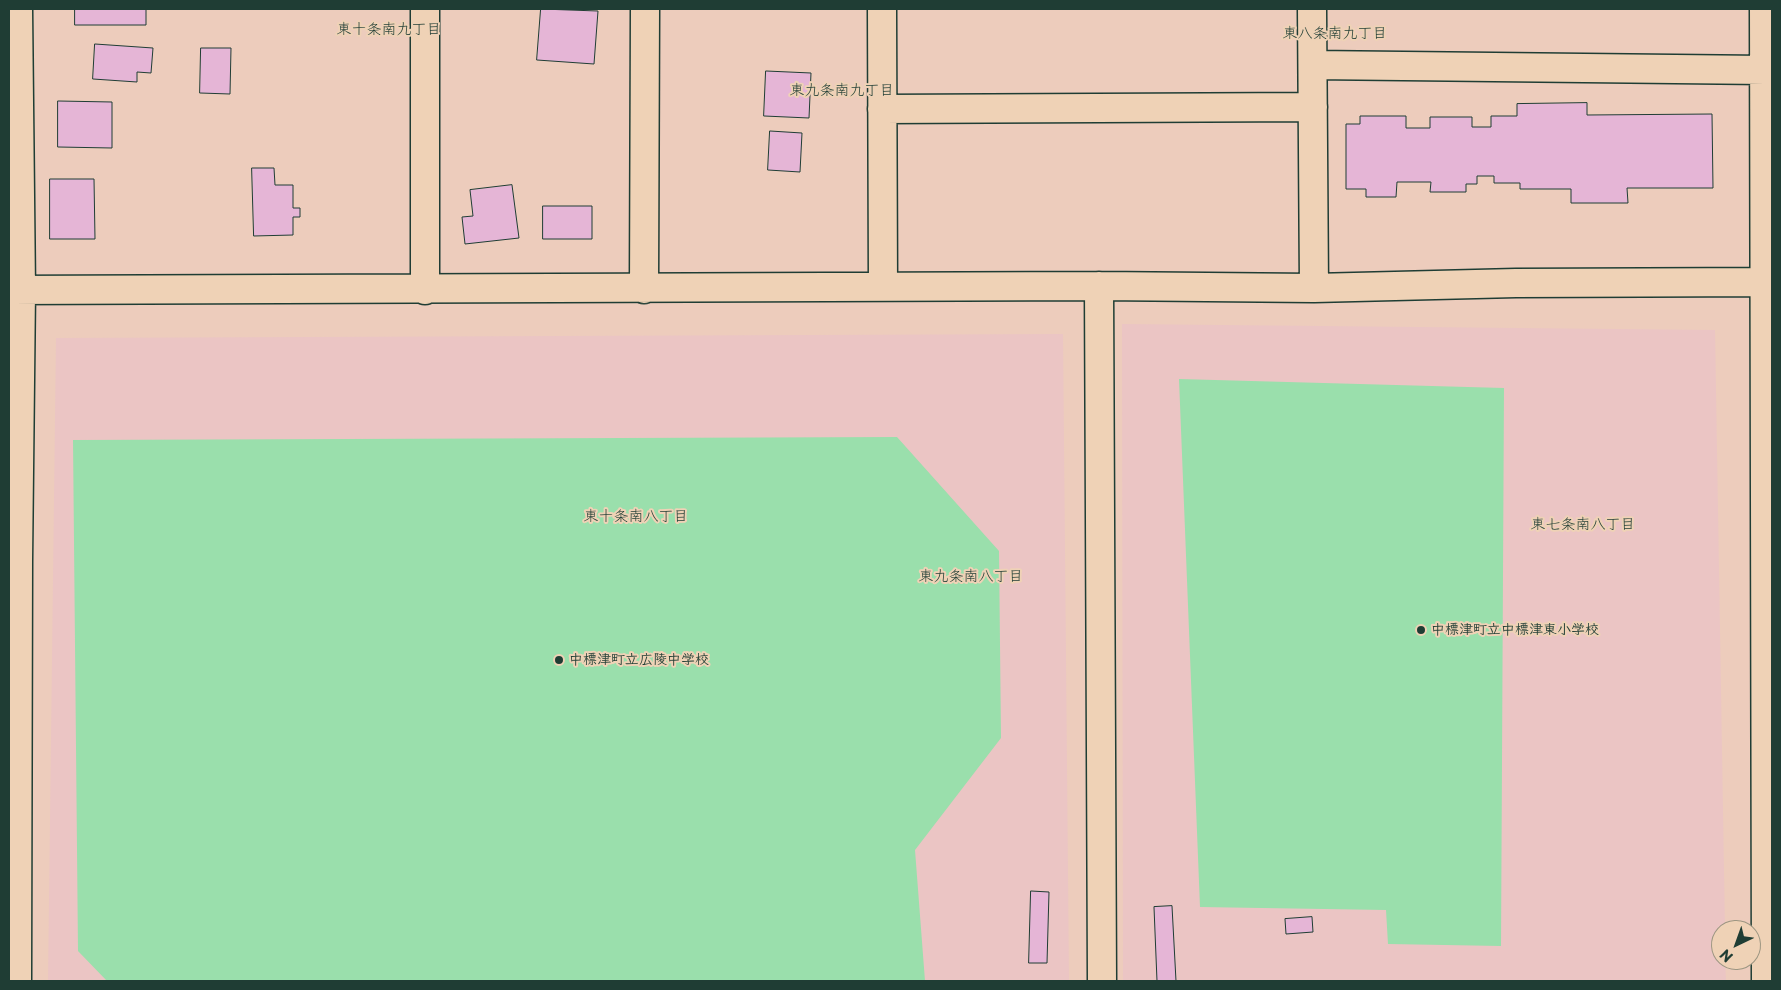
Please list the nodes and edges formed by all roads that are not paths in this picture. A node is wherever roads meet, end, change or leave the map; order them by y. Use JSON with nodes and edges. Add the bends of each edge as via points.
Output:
{"nodes":[{"id":1,"x":425,"y":9,"type":"edge"},
{"id":2,"x":646,"y":9,"type":"edge"},
{"id":3,"x":882,"y":9,"type":"edge"},
{"id":4,"x":1312,"y":9,"type":"edge"},
{"id":5,"x":1764,"y":9,"type":"edge"},
{"id":6,"x":14,"y":20,"type":"edge"},
{"id":7,"x":1313,"y":65,"type":"junction"},
{"id":8,"x":1765,"y":70,"type":"junction"},
{"id":9,"x":1313,"y":107,"type":"junction"},
{"id":10,"x":882,"y":109,"type":"junction"},
{"id":11,"x":1768,"y":282,"type":"edge"},
{"id":12,"x":1099,"y":286,"type":"junction"},
{"id":13,"x":883,"y":287,"type":"junction"},
{"id":14,"x":644,"y":288,"type":"junction"},
{"id":15,"x":1314,"y":288,"type":"junction"},
{"id":16,"x":15,"y":290,"type":"edge"},
{"id":17,"x":425,"y":290,"type":"junction"},
{"id":18,"x":13,"y":561,"type":"edge"},
{"id":19,"x":1768,"y":888,"type":"edge"},
{"id":20,"x":17,"y":981,"type":"edge"},
{"id":21,"x":1102,"y":981,"type":"edge"},
{"id":22,"x":1766,"y":981,"type":"edge"}],
"edges":[{"from":1,"to":17,"type":"street"},
{"from":2,"to":14,"type":"street"},
{"from":3,"to":10,"type":"street"},
{"from":4,"to":7,"type":"street"},
{"from":5,"to":8,"type":"street"},
{"from":6,"to":16,"type":"street"},
{"from":7,"to":8,"type":"street"},
{"from":7,"to":9,"type":"street"},
{"from":8,"to":11,"type":"street"},
{"from":9,"to":10,"type":"street"},
{"from":9,"to":15,"type":"street"},
{"from":10,"to":13,"type":"street"},
{"from":11,"to":15,"type":"street"},
{"from":11,"to":19,"type":"street"},
{"from":12,"to":13,"type":"street"},
{"from":12,"to":15,"type":"street"},
{"from":12,"to":21,"type":"street"},
{"from":13,"to":14,"type":"street"},
{"from":14,"to":17,"type":"street"},
{"from":16,"to":17,"type":"street"},
{"from":16,"to":18,"type":"street"},
{"from":18,"to":20,"type":"street"},
{"from":19,"to":22,"type":"street"}]}
